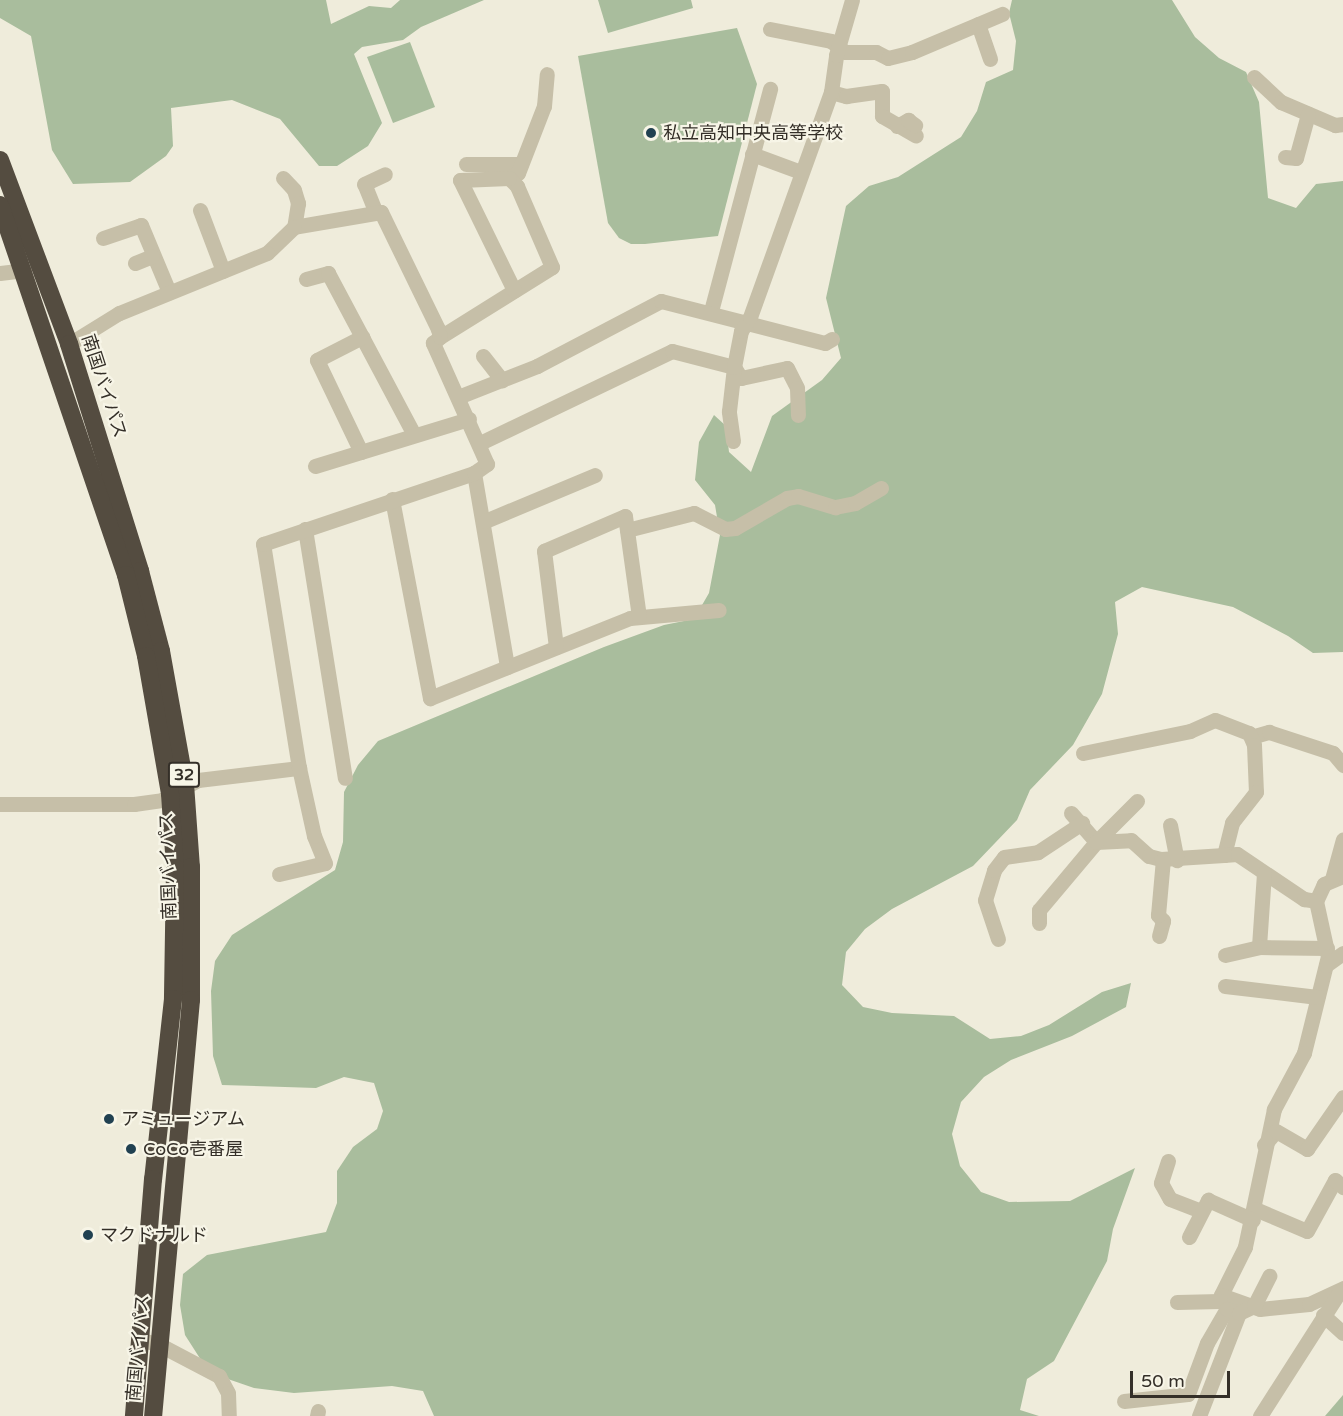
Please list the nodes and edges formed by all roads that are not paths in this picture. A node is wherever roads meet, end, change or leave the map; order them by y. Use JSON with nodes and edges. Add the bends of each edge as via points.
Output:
{"nodes":[{"id":1,"x":852,"y":0,"type":"edge"},
{"id":2,"x":1002,"y":14,"type":"dead end"},
{"id":3,"x":978,"y":24,"type":"junction"},
{"id":4,"x":770,"y":29,"type":"dead end"},
{"id":5,"x":838,"y":47,"type":"junction"},
{"id":6,"x":990,"y":59,"type":"dead end"},
{"id":7,"x":547,"y":74,"type":"dead end"},
{"id":8,"x":1254,"y":77,"type":"dead end"},
{"id":9,"x":770,"y":89,"type":"dead end"},
{"id":10,"x":831,"y":92,"type":"junction"},
{"id":11,"x":1308,"y":114,"type":"junction"},
{"id":12,"x":1343,"y":124,"type":"edge"},
{"id":13,"x":916,"y":131,"type":"dead end"},
{"id":14,"x":752,"y":154,"type":"junction"},
{"id":15,"x":1285,"y":158,"type":"dead end"},
{"id":16,"x":0,"y":160,"type":"edge"},
{"id":17,"x":466,"y":164,"type":"dead end"},
{"id":18,"x":521,"y":164,"type":"junction"},
{"id":19,"x":801,"y":172,"type":"junction"},
{"id":20,"x":385,"y":174,"type":"dead end"},
{"id":21,"x":509,"y":177,"type":"junction"},
{"id":22,"x":283,"y":178,"type":"dead end"},
{"id":23,"x":0,"y":205,"type":"edge"},
{"id":24,"x":200,"y":210,"type":"dead end"},
{"id":25,"x":376,"y":213,"type":"junction"},
{"id":26,"x":294,"y":227,"type":"junction"},
{"id":27,"x":103,"y":238,"type":"dead end"},
{"id":28,"x":152,"y":256,"type":"junction"},
{"id":29,"x":135,"y":263,"type":"dead end"},
{"id":30,"x":24,"y":270,"type":"junction"},
{"id":31,"x":223,"y":271,"type":"junction"},
{"id":32,"x":0,"y":273,"type":"edge"},
{"id":33,"x":306,"y":279,"type":"dead end"},
{"id":34,"x":514,"y":291,"type":"junction"},
{"id":35,"x":169,"y":292,"type":"junction"},
{"id":36,"x":711,"y":311,"type":"junction"},
{"id":37,"x":748,"y":320,"type":"junction"},
{"id":38,"x":362,"y":337,"type":"junction"},
{"id":39,"x":440,"y":337,"type":"junction"},
{"id":40,"x":832,"y":339,"type":"dead end"},
{"id":41,"x":69,"y":344,"type":"junction"},
{"id":42,"x":483,"y":356,"type":"dead end"},
{"id":43,"x":734,"y":367,"type":"junction"},
{"id":44,"x":502,"y":380,"type":"junction"},
{"id":45,"x":458,"y":397,"type":"junction"},
{"id":46,"x":798,"y":415,"type":"dead end"},
{"id":47,"x":469,"y":419,"type":"junction"},
{"id":48,"x":414,"y":435,"type":"junction"},
{"id":49,"x":733,"y":441,"type":"dead end"},
{"id":50,"x":480,"y":443,"type":"junction"},
{"id":51,"x":361,"y":452,"type":"junction"},
{"id":52,"x":315,"y":466,"type":"dead end"},
{"id":53,"x":474,"y":473,"type":"junction"},
{"id":54,"x":596,"y":475,"type":"dead end"},
{"id":55,"x":881,"y":488,"type":"dead end"},
{"id":56,"x":392,"y":499,"type":"junction"},
{"id":57,"x":485,"y":521,"type":"junction"},
{"id":58,"x":305,"y":529,"type":"junction"},
{"id":59,"x":627,"y":530,"type":"junction"},
{"id":60,"x":719,"y":610,"type":"dead end"},
{"id":61,"x":639,"y":617,"type":"junction"},
{"id":62,"x":556,"y":647,"type":"junction"},
{"id":63,"x":507,"y":667,"type":"junction"},
{"id":64,"x":1251,"y":737,"type":"junction"},
{"id":65,"x":1083,"y":753,"type":"dead end"},
{"id":66,"x":1343,"y":764,"type":"edge"},
{"id":67,"x":299,"y":768,"type":"junction"},
{"id":68,"x":345,"y":778,"type":"dead end"},
{"id":69,"x":185,"y":784,"type":"junction"},
{"id":70,"x":170,"y":794,"type":"junction"},
{"id":71,"x":1137,"y":801,"type":"dead end"},
{"id":72,"x":0,"y":804,"type":"edge"},
{"id":73,"x":1170,"y":825,"type":"dead end"},
{"id":74,"x":1343,"y":839,"type":"edge"},
{"id":75,"x":1096,"y":842,"type":"junction"},
{"id":76,"x":1224,"y":855,"type":"junction"},
{"id":77,"x":1170,"y":859,"type":"junction"},
{"id":78,"x":1264,"y":873,"type":"junction"},
{"id":79,"x":279,"y":874,"type":"dead end"},
{"id":80,"x":1337,"y":878,"type":"edge"},
{"id":81,"x":1317,"y":901,"type":"junction"},
{"id":82,"x":1039,"y":923,"type":"dead end"},
{"id":83,"x":1159,"y":936,"type":"dead end"},
{"id":84,"x":998,"y":939,"type":"dead end"},
{"id":85,"x":1259,"y":947,"type":"junction"},
{"id":86,"x":1327,"y":948,"type":"junction"},
{"id":87,"x":1343,"y":953,"type":"edge"},
{"id":88,"x":1225,"y":955,"type":"dead end"},
{"id":89,"x":1326,"y":965,"type":"junction"},
{"id":90,"x":1225,"y":986,"type":"dead end"},
{"id":91,"x":1317,"y":997,"type":"junction"},
{"id":92,"x":1343,"y":1097,"type":"edge"},
{"id":93,"x":1264,"y":1144,"type":"junction"},
{"id":94,"x":1168,"y":1161,"type":"dead end"},
{"id":95,"x":1343,"y":1187,"type":"edge"},
{"id":96,"x":1202,"y":1211,"type":"junction"},
{"id":97,"x":1254,"y":1215,"type":"junction"},
{"id":98,"x":1190,"y":1237,"type":"dead end"},
{"id":99,"x":1269,"y":1276,"type":"dead end"},
{"id":100,"x":1341,"y":1289,"type":"edge"},
{"id":101,"x":1220,"y":1298,"type":"junction"},
{"id":102,"x":1177,"y":1302,"type":"dead end"},
{"id":103,"x":1254,"y":1306,"type":"junction"},
{"id":104,"x":1239,"y":1313,"type":"junction"},
{"id":105,"x":1323,"y":1315,"type":"junction"},
{"id":106,"x":1343,"y":1333,"type":"edge"},
{"id":107,"x":150,"y":1342,"type":"junction"},
{"id":108,"x":1208,"y":1343,"type":"junction"},
{"id":109,"x":1124,"y":1401,"type":"dead end"},
{"id":110,"x":134,"y":1416,"type":"edge"},
{"id":111,"x":153,"y":1416,"type":"edge"},
{"id":112,"x":229,"y":1416,"type":"edge"},
{"id":113,"x":1199,"y":1416,"type":"edge"},
{"id":114,"x":1260,"y":1416,"type":"edge"}],
"edges":[{"from":1,"to":5,"type":"street"},
{"from":2,"to":3,"type":"street"},
{"from":3,"to":5,"type":"street","via":[[924,41],[888,58],[876,52],[845,52]]},
{"from":3,"to":6,"type":"street"},
{"from":4,"to":5,"type":"street","via":[[831,41]]},
{"from":5,"to":10,"type":"street"},
{"from":7,"to":18,"type":"street","via":[[544,106]]},
{"from":8,"to":11,"type":"street","via":[[1281,102]]},
{"from":9,"to":14,"type":"street"},
{"from":10,"to":13,"type":"street","via":[[846,96],[882,91],[882,116],[897,126]]},
{"from":10,"to":19,"type":"street"},
{"from":11,"to":12,"type":"street","via":[[1335,125]]},
{"from":11,"to":15,"type":"street","via":[[1296,158]]},
{"from":14,"to":19,"type":"street"},
{"from":14,"to":36,"type":"street"},
{"from":16,"to":41,"type":"highway","name":"南国バイパス","number":"32"},
{"from":17,"to":18,"type":"street"},
{"from":18,"to":21,"type":"street","via":[[518,172]]},
{"from":19,"to":37,"type":"street"},
{"from":20,"to":25,"type":"street","via":[[364,184]]},
{"from":21,"to":34,"type":"street","via":[[517,186],[552,267]]},
{"from":21,"to":34,"type":"street","via":[[459,180]]},
{"from":22,"to":26,"type":"street","via":[[294,190],[298,204]]},
{"from":23,"to":30,"type":"highway","name":"南国バイパス","number":"32"},
{"from":24,"to":31,"type":"street"},
{"from":25,"to":26,"type":"street"},
{"from":25,"to":39,"type":"street","via":[[381,212]]},
{"from":26,"to":31,"type":"street","via":[[267,253]]},
{"from":27,"to":28,"type":"street","via":[[141,225]]},
{"from":28,"to":29,"type":"street"},
{"from":28,"to":35,"type":"street"},
{"from":30,"to":32,"type":"street"},
{"from":30,"to":70,"type":"highway","name":"南国バイパス","number":"32","via":[[126,575],[146,656]]},
{"from":31,"to":35,"type":"street"},
{"from":33,"to":38,"type":"street","via":[[328,273]]},
{"from":34,"to":39,"type":"street"},
{"from":35,"to":41,"type":"street","via":[[119,313]]},
{"from":36,"to":37,"type":"street"},
{"from":36,"to":44,"type":"street","via":[[661,301],[537,366]]},
{"from":37,"to":40,"type":"street","via":[[825,343]]},
{"from":37,"to":43,"type":"street","via":[[741,331]]},
{"from":38,"to":48,"type":"street"},
{"from":38,"to":51,"type":"street","via":[[317,360]]},
{"from":39,"to":45,"type":"street","via":[[433,343]]},
{"from":41,"to":69,"type":"highway","name":"南国バイパス","number":"32","via":[[146,594],[161,651]]},
{"from":42,"to":44,"type":"street"},
{"from":43,"to":46,"type":"street","via":[[741,378],[787,368],[797,388]]},
{"from":43,"to":49,"type":"street","via":[[729,411]]},
{"from":43,"to":50,"type":"street","via":[[672,351]]},
{"from":44,"to":45,"type":"street"},
{"from":45,"to":47,"type":"street"},
{"from":47,"to":48,"type":"street"},
{"from":47,"to":50,"type":"street"},
{"from":48,"to":51,"type":"street"},
{"from":50,"to":53,"type":"street","via":[[487,464]]},
{"from":51,"to":52,"type":"street"},
{"from":53,"to":56,"type":"street"},
{"from":53,"to":57,"type":"street"},
{"from":54,"to":57,"type":"street"},
{"from":55,"to":59,"type":"street","via":[[855,503],[835,507],[798,496],[787,498],[735,528],[725,529],[694,513]]},
{"from":56,"to":58,"type":"street"},
{"from":56,"to":63,"type":"street","via":[[430,698]]},
{"from":57,"to":63,"type":"street"},
{"from":58,"to":67,"type":"street","via":[[263,544]]},
{"from":58,"to":68,"type":"street"},
{"from":59,"to":61,"type":"street"},
{"from":59,"to":62,"type":"street","via":[[625,516],[544,551]]},
{"from":60,"to":61,"type":"street"},
{"from":61,"to":62,"type":"street"},
{"from":62,"to":63,"type":"street"},
{"from":64,"to":65,"type":"street","via":[[1250,733],[1215,720],[1190,731]]},
{"from":64,"to":66,"type":"street","via":[[1269,732],[1294,744],[1333,753]]},
{"from":64,"to":76,"type":"street","via":[[1256,792],[1232,823]]},
{"from":67,"to":69,"type":"street"},
{"from":67,"to":79,"type":"street","via":[[314,836],[325,864]]},
{"from":69,"to":70,"type":"street"},
{"from":69,"to":107,"type":"highway","name":"南国バイパス","number":"32","via":[[191,867],[191,1000]]},
{"from":70,"to":72,"type":"street","via":[[162,800],[134,804]]},
{"from":70,"to":107,"type":"highway","name":"南国バイパス","number":"32","via":[[175,868],[173,999],[152,1190]]},
{"from":71,"to":75,"type":"street"},
{"from":73,"to":77,"type":"street","via":[[1175,833]]},
{"from":74,"to":80,"type":"street"},
{"from":75,"to":77,"type":"street","via":[[1131,840],[1149,856]]},
{"from":75,"to":82,"type":"street","via":[[1039,910]]},
{"from":75,"to":84,"type":"street","via":[[1076,818],[1038,852],[1004,857],[994,870],[985,900]]},
{"from":76,"to":77,"type":"street"},
{"from":76,"to":78,"type":"street","via":[[1237,854]]},
{"from":77,"to":83,"type":"street","via":[[1158,915],[1163,921]]},
{"from":78,"to":81,"type":"street","via":[[1304,899]]},
{"from":78,"to":85,"type":"street"},
{"from":80,"to":81,"type":"street","via":[[1324,884]]},
{"from":81,"to":86,"type":"street"},
{"from":85,"to":86,"type":"street"},
{"from":85,"to":88,"type":"street"},
{"from":86,"to":89,"type":"street"},
{"from":87,"to":89,"type":"street"},
{"from":89,"to":91,"type":"street"},
{"from":90,"to":91,"type":"street"},
{"from":91,"to":93,"type":"street","via":[[1304,1053],[1274,1109]]},
{"from":92,"to":93,"type":"street","via":[[1307,1149],[1276,1131]]},
{"from":93,"to":97,"type":"street"},
{"from":94,"to":96,"type":"street","via":[[1161,1183],[1170,1199]]},
{"from":95,"to":97,"type":"street","via":[[1335,1180],[1307,1231]]},
{"from":96,"to":97,"type":"street","via":[[1208,1200]]},
{"from":96,"to":98,"type":"street"},
{"from":97,"to":101,"type":"street","via":[[1245,1247]]},
{"from":99,"to":103,"type":"street"},
{"from":100,"to":103,"type":"street","via":[[1309,1304]]},
{"from":100,"to":105,"type":"street"},
{"from":101,"to":102,"type":"street"},
{"from":101,"to":103,"type":"street"},
{"from":101,"to":108,"type":"street"},
{"from":103,"to":104,"type":"street"},
{"from":104,"to":108,"type":"street","via":[[1227,1309]]},
{"from":104,"to":113,"type":"street"},
{"from":105,"to":106,"type":"street"},
{"from":105,"to":114,"type":"street"},
{"from":107,"to":110,"type":"highway","name":"南国バイパス","number":"32"},
{"from":107,"to":111,"type":"highway","name":"南国バイパス","number":"32"},
{"from":107,"to":112,"type":"street","via":[[219,1376],[228,1392]]},
{"from":108,"to":109,"type":"street","via":[[1188,1394]]}]}
